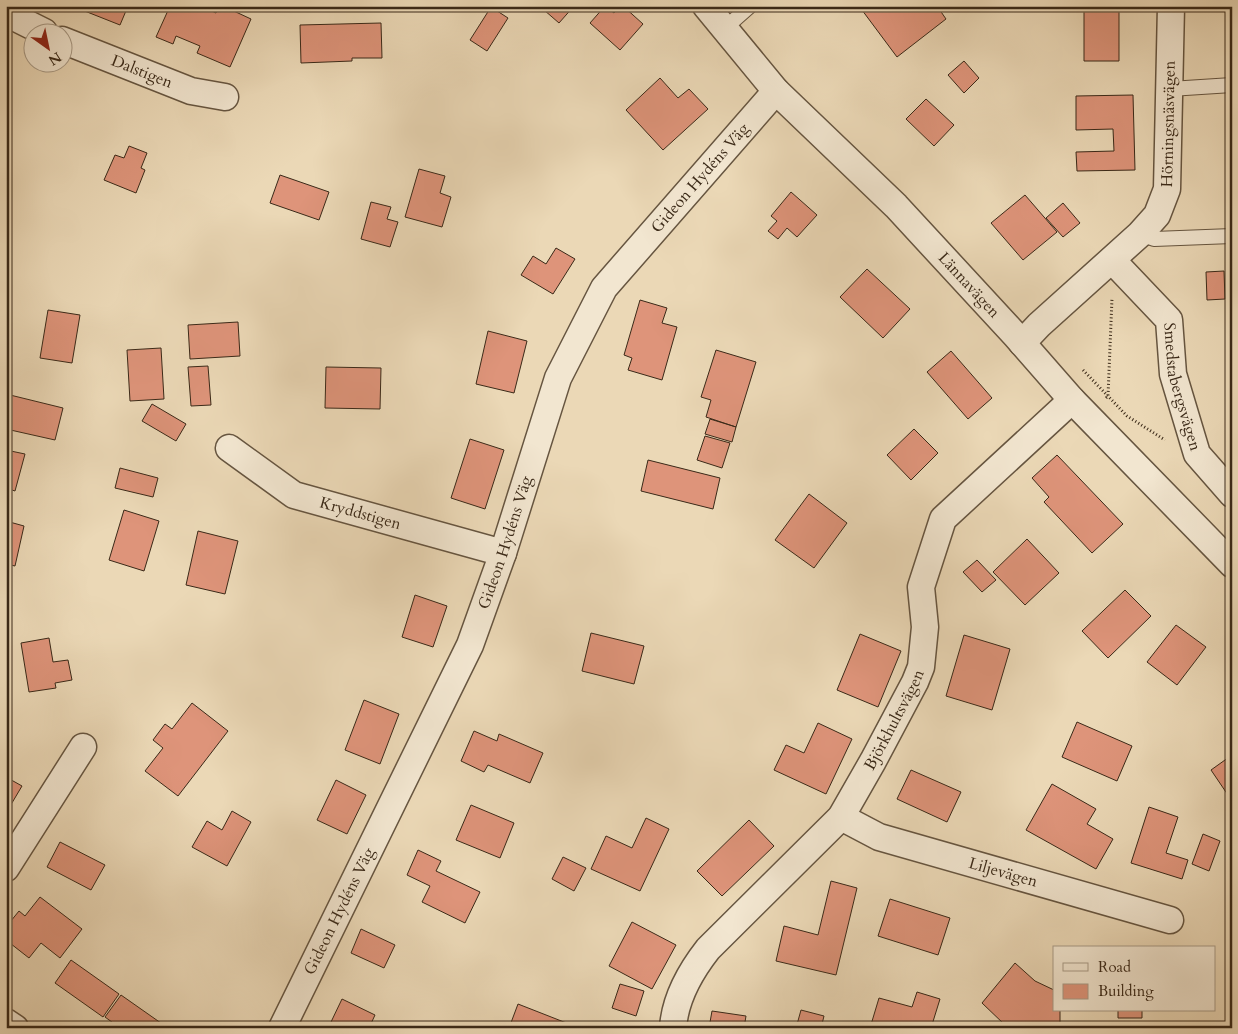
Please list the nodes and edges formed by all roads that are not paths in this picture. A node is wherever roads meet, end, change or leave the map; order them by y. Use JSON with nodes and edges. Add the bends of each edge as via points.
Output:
{"nodes":[{"id":1,"x":706,"y":6,"type":"edge"},
{"id":2,"x":750,"y":6,"type":"edge"},
{"id":3,"x":1172,"y":6,"type":"edge"},
{"id":4,"x":6,"y":13,"type":"edge"},
{"id":5,"x":24,"y":22,"type":"edge"},
{"id":6,"x":724,"y":29,"type":"junction"},
{"id":7,"x":72,"y":44,"type":"edge"},
{"id":8,"x":1232,"y":85,"type":"edge"},
{"id":9,"x":1170,"y":89,"type":"junction"},
{"id":10,"x":776,"y":91,"type":"junction"},
{"id":11,"x":225,"y":97,"type":"dead end"},
{"id":12,"x":1140,"y":234,"type":"junction"},
{"id":13,"x":1232,"y":236,"type":"edge"},
{"id":14,"x":1112,"y":260,"type":"junction"},
{"id":15,"x":1022,"y":343,"type":"junction"},
{"id":16,"x":1072,"y":400,"type":"junction"},
{"id":17,"x":229,"y":448,"type":"dead end"},
{"id":18,"x":1232,"y":494,"type":"edge"},
{"id":19,"x":503,"y":553,"type":"junction"},
{"id":20,"x":1232,"y":564,"type":"edge"},
{"id":21,"x":83,"y":747,"type":"dead end"},
{"id":22,"x":841,"y":817,"type":"junction"},
{"id":23,"x":6,"y":868,"type":"edge"},
{"id":24,"x":1170,"y":920,"type":"dead end"},
{"id":25,"x":6,"y":1022,"type":"edge"},
{"id":26,"x":15,"y":1028,"type":"edge"},
{"id":27,"x":282,"y":1028,"type":"edge"},
{"id":28,"x":673,"y":1028,"type":"edge"}],
"edges":[{"from":1,"to":6,"type":"street","name":"Lännavägen"},
{"from":2,"to":6,"type":"lane"},
{"from":3,"to":9,"type":"street","name":"Hörningsnäsvägen"},
{"from":4,"to":5,"type":"street"},
{"from":6,"to":10,"type":"street","name":"Lännavägen"},
{"from":7,"to":11,"type":"street","name":"Dalstigen","via":[[191,91]]},
{"from":8,"to":9,"type":"lane"},
{"from":9,"to":12,"type":"street","name":"Hörningsnäsvägen","via":[[1167,189],[1157,215]]},
{"from":10,"to":15,"type":"street","name":"Lännavägen","via":[[896,206]]},
{"from":10,"to":19,"type":"street","name":"Gideon Hydéns Väg","via":[[604,288],[558,378]]},
{"from":12,"to":13,"type":"lane","via":[[1154,239]]},
{"from":12,"to":14,"type":"street","name":"Hörningsnäsvägen"},
{"from":14,"to":15,"type":"street","name":"Hörningsnäsvägen"},
{"from":14,"to":18,"type":"street","name":"Smedstabergsvägen","via":[[1169,320],[1173,374],[1197,454]]},
{"from":15,"to":16,"type":"street","name":"Lännavägen"},
{"from":16,"to":20,"type":"street","name":"Lännavägen"},
{"from":16,"to":22,"type":"street","name":"Björkhultsvägen","via":[[943,519],[921,587],[925,627],[921,667]]},
{"from":17,"to":19,"type":"street","name":"Kryddstigen","via":[[294,495]]},
{"from":19,"to":27,"type":"street","name":"Gideon Hydéns Väg","via":[[470,645]]},
{"from":21,"to":23,"type":"street"},
{"from":22,"to":24,"type":"street","name":"Liljevägen","via":[[879,837]]},
{"from":22,"to":28,"type":"street","name":"Björkhultsvägen","via":[[708,949],[682,991]]},
{"from":25,"to":26,"type":"street"}]}
